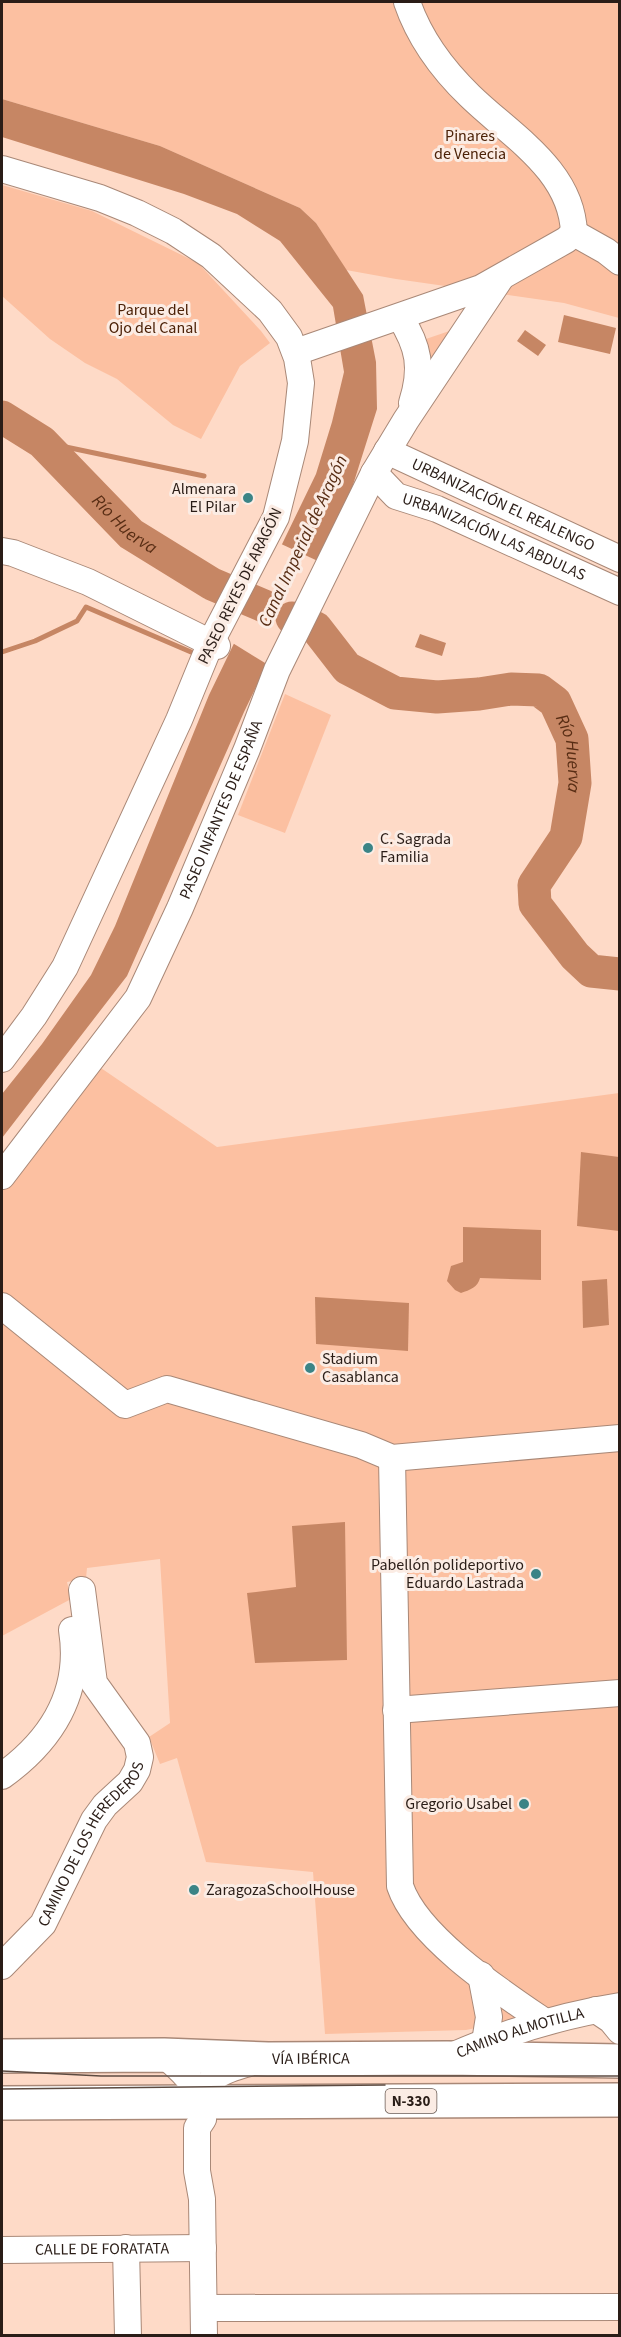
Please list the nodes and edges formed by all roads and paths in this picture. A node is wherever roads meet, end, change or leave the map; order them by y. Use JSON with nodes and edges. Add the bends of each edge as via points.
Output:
{"nodes":[{"id":1,"x":407,"y":2,"type":"edge"},
{"id":2,"x":2,"y":169,"type":"edge"},
{"id":3,"x":574,"y":233,"type":"junction"},
{"id":4,"x":620,"y":262,"type":"edge"},
{"id":5,"x":500,"y":279,"type":"junction"},
{"id":6,"x":391,"y":320,"type":"junction"},
{"id":7,"x":296,"y":352,"type":"junction"},
{"id":8,"x":406,"y":420,"type":"junction"},
{"id":9,"x":387,"y":450,"type":"junction"},
{"id":10,"x":374,"y":473,"type":"junction"},
{"id":11,"x":2,"y":551,"type":"edge"},
{"id":12,"x":620,"y":560,"type":"edge"},
{"id":13,"x":620,"y":592,"type":"edge"},
{"id":14,"x":215,"y":640,"type":"junction"},
{"id":15,"x":2,"y":1059,"type":"edge"},
{"id":16,"x":2,"y":1176,"type":"edge"},
{"id":17,"x":2,"y":1306,"type":"edge"},
{"id":18,"x":620,"y":1438,"type":"edge"},
{"id":19,"x":392,"y":1458,"type":"junction"},
{"id":20,"x":82,"y":1590,"type":"dead end"},
{"id":21,"x":67,"y":1612,"type":"dead end"},
{"id":22,"x":84,"y":1677,"type":"junction"},
{"id":23,"x":620,"y":1693,"type":"edge"},
{"id":24,"x":396,"y":1710,"type":"junction"},
{"id":25,"x":2,"y":1776,"type":"edge"},
{"id":26,"x":2,"y":1966,"type":"edge"},
{"id":27,"x":481,"y":1975,"type":"junction"},
{"id":28,"x":608,"y":2008,"type":"edge"},
{"id":29,"x":545,"y":2022,"type":"junction"},
{"id":30,"x":620,"y":2031,"type":"edge"},
{"id":31,"x":484,"y":2042,"type":"junction"},
{"id":32,"x":164,"y":2055,"type":"junction"},
{"id":33,"x":2,"y":2056,"type":"edge"},
{"id":34,"x":447,"y":2058,"type":"junction"},
{"id":35,"x":268,"y":2059,"type":"junction"},
{"id":36,"x":620,"y":2061,"type":"edge"},
{"id":37,"x":620,"y":2100,"type":"edge"},
{"id":38,"x":2,"y":2103,"type":"edge"},
{"id":39,"x":203,"y":2110,"type":"junction"},
{"id":40,"x":126,"y":2248,"type":"junction"},
{"id":41,"x":203,"y":2248,"type":"junction"},
{"id":42,"x":2,"y":2250,"type":"edge"},
{"id":43,"x":620,"y":2307,"type":"edge"},
{"id":44,"x":204,"y":2308,"type":"junction"},
{"id":45,"x":128,"y":2336,"type":"edge"},
{"id":46,"x":204,"y":2336,"type":"edge"}],
"edges":[{"from":1,"to":3,"type":"street","via":[[424,37],[451,77],[551,171],[569,202]]},
{"from":2,"to":7,"type":"street","name":"PASEO REYES DE ARAGÓN","via":[[100,198],[173,231],[211,256],[270,311]]},
{"from":3,"to":4,"type":"street"},
{"from":3,"to":5,"type":"street","name":"PASEO INFANTES DE ESPAÑA"},
{"from":5,"to":6,"type":"street","name":"PASEO INFANTES DE ESPAÑA"},
{"from":5,"to":8,"type":"street","name":"PASEO INFANTES DE ESPAÑA"},
{"from":6,"to":7,"type":"street","name":"PASEO INFANTES DE ESPAÑA"},
{"from":6,"to":8,"type":"street","name":"PASEO INFANTES DE ESPAÑA","via":[[415,345],[419,361],[416,391]]},
{"from":7,"to":14,"type":"street","name":"PASEO REYES DE ARAGÓN","via":[[301,384],[295,441],[282,498]]},
{"from":8,"to":9,"type":"street","name":"PASEO INFANTES DE ESPAÑA"},
{"from":9,"to":10,"type":"street","name":"PASEO INFANTES DE ESPAÑA"},
{"from":9,"to":12,"type":"street","name":"URBANIZACIÓN EL REALENGO"},
{"from":10,"to":13,"type":"street","name":"URBANIZACIÓN LAS ABDULAS","via":[[396,496],[437,509]]},
{"from":10,"to":16,"type":"street","name":"PASEO INFANTES DE ESPAÑA","via":[[277,670],[173,924],[138,998]]},
{"from":11,"to":14,"type":"street","via":[[88,582]]},
{"from":14,"to":15,"type":"street","name":"PASEO REYES DE ARAGÓN","via":[[65,967]]},
{"from":17,"to":19,"type":"street","via":[[125,1405],[167,1389]]},
{"from":18,"to":19,"type":"street"},
{"from":19,"to":24,"type":"street"},
{"from":20,"to":22,"type":"street","name":"CAMINO DE LOS HEREDEROS"},
{"from":21,"to":22,"type":"street"},
{"from":22,"to":25,"type":"street","via":[[35,1749]]},
{"from":22,"to":26,"type":"street","name":"CAMINO DE LOS HEREDEROS","via":[[137,1743],[137,1770],[94,1820],[43,1924]]},
{"from":23,"to":24,"type":"street"},
{"from":24,"to":27,"type":"street","via":[[400,1886],[411,1910],[426,1927]]},
{"from":27,"to":29,"type":"street"},
{"from":27,"to":31,"type":"street","via":[[489,2017]]},
{"from":28,"to":29,"type":"street","name":"CAMINO ALMOTILLA"},
{"from":28,"to":30,"type":"street","name":"CAMINO ALMOTILLA","via":[[607,2017]]},
{"from":29,"to":31,"type":"street","name":"CAMINO ALMOTILLA"},
{"from":31,"to":34,"type":"street","name":"CAMINO ALMOTILLA"},
{"from":32,"to":33,"type":"highway","name":"VÍA IBÉRICA"},
{"from":32,"to":35,"type":"highway","name":"VÍA IBÉRICA"},
{"from":32,"to":39,"type":"street","via":[[195,2086]]},
{"from":34,"to":35,"type":"highway","name":"VÍA IBÉRICA"},
{"from":34,"to":36,"type":"highway","name":"VÍA IBÉRICA"},
{"from":35,"to":39,"type":"street","via":[[222,2071],[210,2080]]},
{"from":37,"to":39,"type":"highway","number":"N-330"},
{"from":38,"to":39,"type":"highway","number":"N-330"},
{"from":39,"to":41,"type":"street","via":[[208,2172],[202,2199]]},
{"from":40,"to":41,"type":"street","name":"CALLE DE FORATATA"},
{"from":40,"to":42,"type":"street","name":"CALLE DE FORATATA"},
{"from":40,"to":45,"type":"street"},
{"from":41,"to":44,"type":"street"},
{"from":43,"to":44,"type":"street"},
{"from":44,"to":46,"type":"street"}]}
